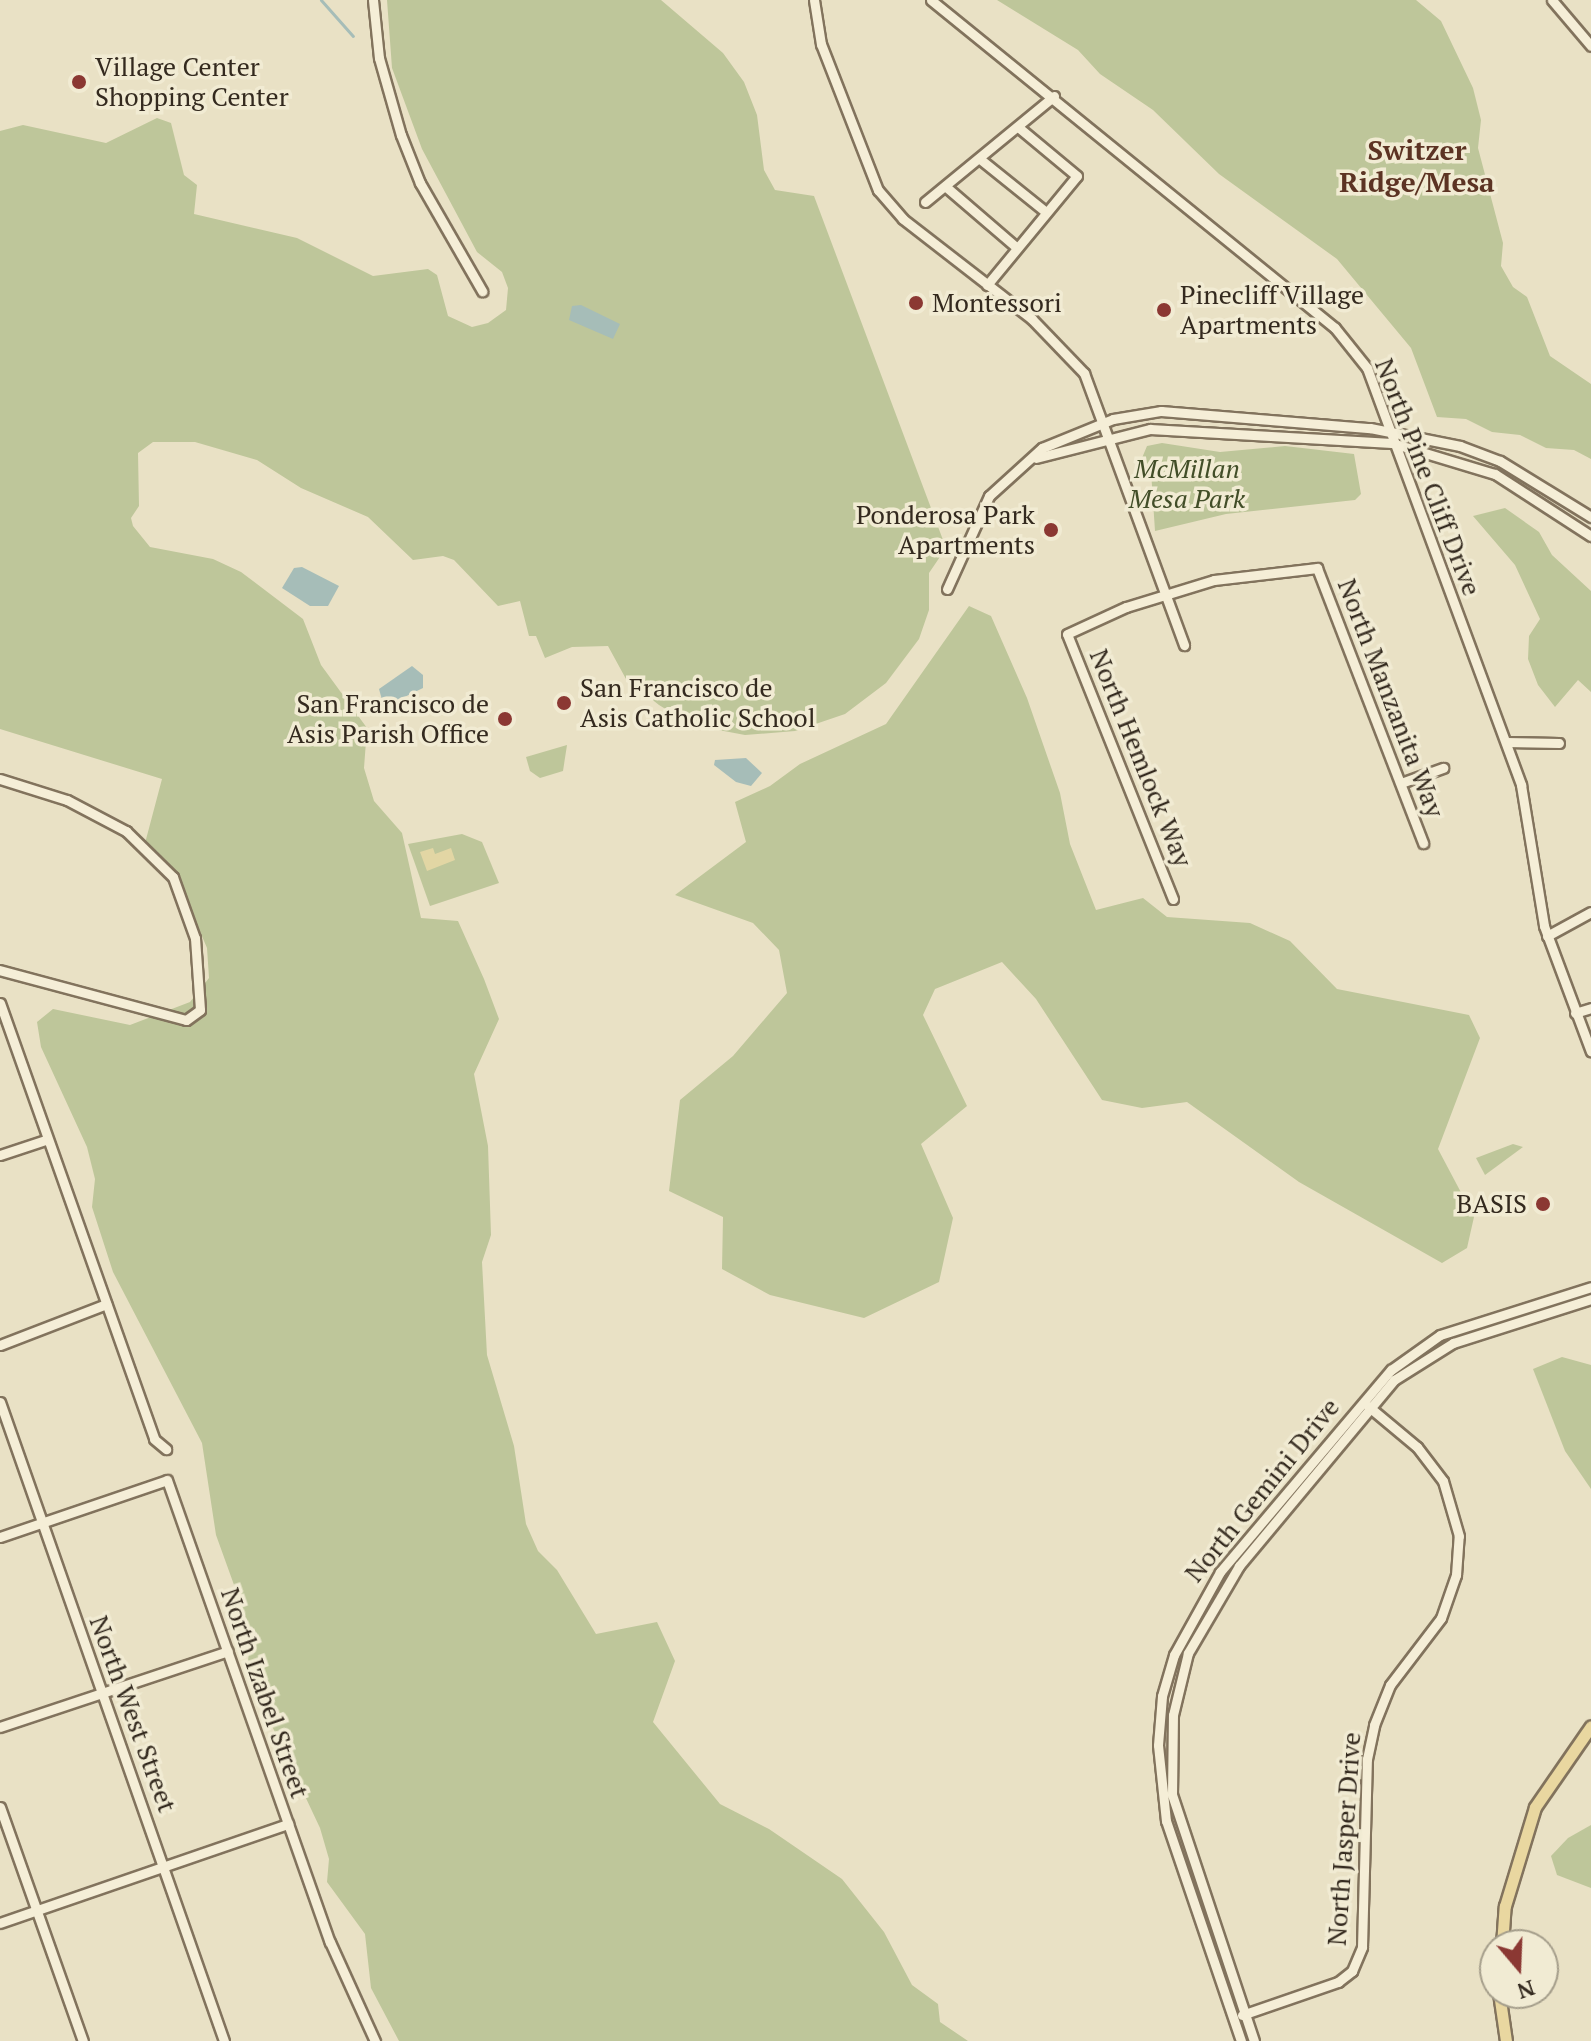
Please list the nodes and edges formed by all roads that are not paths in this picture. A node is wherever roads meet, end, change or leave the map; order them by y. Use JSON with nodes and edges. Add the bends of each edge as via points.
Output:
{"nodes":[{"id":1,"x":373,"y":0,"type":"edge"},
{"id":2,"x":814,"y":0,"type":"edge"},
{"id":3,"x":931,"y":0,"type":"edge"},
{"id":4,"x":1552,"y":0,"type":"edge"},
{"id":5,"x":1591,"y":46,"type":"edge"},
{"id":6,"x":1054,"y":96,"type":"junction"},
{"id":7,"x":1018,"y":127,"type":"junction"},
{"id":8,"x":980,"y":159,"type":"junction"},
{"id":9,"x":945,"y":186,"type":"junction"},
{"id":10,"x":925,"y":202,"type":"dead end"},
{"id":11,"x":1046,"y":212,"type":"junction"},
{"id":12,"x":1017,"y":248,"type":"junction"},
{"id":13,"x":987,"y":285,"type":"junction"},
{"id":14,"x":482,"y":291,"type":"dead end"},
{"id":15,"x":1228,"y":417,"type":"junction"},
{"id":16,"x":1100,"y":424,"type":"junction"},
{"id":17,"x":1227,"y":430,"type":"junction"},
{"id":18,"x":1388,"y":430,"type":"junction"},
{"id":19,"x":1105,"y":437,"type":"junction"},
{"id":20,"x":1392,"y":443,"type":"junction"},
{"id":21,"x":1036,"y":458,"type":"junction"},
{"id":22,"x":1505,"y":464,"type":"junction"},
{"id":23,"x":1499,"y":477,"type":"junction"},
{"id":24,"x":1591,"y":517,"type":"edge"},
{"id":25,"x":1591,"y":536,"type":"edge"},
{"id":26,"x":947,"y":589,"type":"dead end"},
{"id":27,"x":1165,"y":593,"type":"junction"},
{"id":28,"x":1184,"y":645,"type":"dead end"},
{"id":29,"x":1506,"y":742,"type":"junction"},
{"id":30,"x":1559,"y":743,"type":"dead end"},
{"id":31,"x":1443,"y":768,"type":"dead end"},
{"id":32,"x":0,"y":779,"type":"edge"},
{"id":33,"x":1401,"y":783,"type":"junction"},
{"id":34,"x":1423,"y":843,"type":"dead end"},
{"id":35,"x":1173,"y":899,"type":"dead end"},
{"id":36,"x":1591,"y":912,"type":"edge"},
{"id":37,"x":1547,"y":936,"type":"junction"},
{"id":38,"x":0,"y":970,"type":"edge"},
{"id":39,"x":0,"y":1003,"type":"edge"},
{"id":40,"x":1591,"y":1008,"type":"edge"},
{"id":41,"x":1575,"y":1013,"type":"junction"},
{"id":42,"x":1591,"y":1052,"type":"edge"},
{"id":43,"x":45,"y":1140,"type":"junction"},
{"id":44,"x":0,"y":1155,"type":"edge"},
{"id":45,"x":1591,"y":1287,"type":"edge"},
{"id":46,"x":1591,"y":1299,"type":"edge"},
{"id":47,"x":106,"y":1304,"type":"junction"},
{"id":48,"x":0,"y":1345,"type":"edge"},
{"id":49,"x":0,"y":1402,"type":"edge"},
{"id":50,"x":1366,"y":1404,"type":"junction"},
{"id":51,"x":166,"y":1449,"type":"dead end"},
{"id":52,"x":42,"y":1523,"type":"junction"},
{"id":53,"x":0,"y":1537,"type":"edge"},
{"id":54,"x":228,"y":1651,"type":"junction"},
{"id":55,"x":102,"y":1693,"type":"junction"},
{"id":56,"x":1591,"y":1726,"type":"edge"},
{"id":57,"x":0,"y":1727,"type":"edge"},
{"id":58,"x":0,"y":1807,"type":"edge"},
{"id":59,"x":288,"y":1824,"type":"junction"},
{"id":60,"x":164,"y":1867,"type":"junction"},
{"id":61,"x":36,"y":1910,"type":"junction"},
{"id":62,"x":0,"y":1923,"type":"edge"},
{"id":63,"x":1503,"y":1929,"type":"edge"},
{"id":64,"x":1501,"y":2009,"type":"edge"},
{"id":65,"x":1244,"y":2014,"type":"junction"},
{"id":66,"x":1233,"y":2018,"type":"junction"},
{"id":67,"x":83,"y":2041,"type":"edge"},
{"id":68,"x":224,"y":2041,"type":"edge"},
{"id":69,"x":375,"y":2041,"type":"edge"},
{"id":70,"x":1241,"y":2041,"type":"edge"},
{"id":71,"x":1254,"y":2041,"type":"edge"},
{"id":72,"x":1506,"y":2041,"type":"edge"}],
"edges":[{"from":1,"to":14,"type":"street","via":[[379,58],[401,135],[427,195]]},
{"from":2,"to":13,"type":"street","via":[[821,44],[878,190],[903,219]]},
{"from":3,"to":6,"type":"street","name":"North Pine Cliff Drive"},
{"from":4,"to":5,"type":"street"},
{"from":6,"to":7,"type":"street"},
{"from":6,"to":18,"type":"street","name":"North Pine Cliff Drive","via":[[1335,328],[1367,368]]},
{"from":7,"to":8,"type":"street"},
{"from":7,"to":11,"type":"street","via":[[1077,176]]},
{"from":8,"to":9,"type":"street"},
{"from":8,"to":11,"type":"street"},
{"from":9,"to":10,"type":"street"},
{"from":9,"to":12,"type":"street"},
{"from":11,"to":12,"type":"street"},
{"from":12,"to":13,"type":"street"},
{"from":13,"to":16,"type":"street","via":[[1070,355],[1084,373]]},
{"from":15,"to":16,"type":"street","via":[[1161,411]]},
{"from":15,"to":17,"type":"street"},
{"from":15,"to":18,"type":"street"},
{"from":16,"to":19,"type":"street"},
{"from":16,"to":21,"type":"street","via":[[1051,443]]},
{"from":17,"to":19,"type":"street","via":[[1150,429]]},
{"from":17,"to":20,"type":"street"},
{"from":18,"to":20,"type":"street","name":"North Pine Cliff Drive"},
{"from":18,"to":22,"type":"street","via":[[1476,450]]},
{"from":19,"to":21,"type":"street"},
{"from":19,"to":27,"type":"street"},
{"from":20,"to":23,"type":"street"},
{"from":20,"to":29,"type":"street","name":"North Pine Cliff Drive"},
{"from":21,"to":26,"type":"street","via":[[989,496]]},
{"from":22,"to":23,"type":"street"},
{"from":22,"to":24,"type":"street"},
{"from":23,"to":25,"type":"street"},
{"from":27,"to":28,"type":"street"},
{"from":27,"to":33,"type":"street","name":"North Manzanita Way","via":[[1214,580],[1317,568]]},
{"from":27,"to":35,"type":"street","name":"North Hemlock Way","via":[[1067,634]]},
{"from":29,"to":30,"type":"street"},
{"from":29,"to":37,"type":"street","name":"North Pine Cliff Drive","via":[[1530,818]]},
{"from":31,"to":33,"type":"street"},
{"from":32,"to":38,"type":"street","via":[[67,800],[144,847],[181,889],[201,975],[200,1010],[186,1020]]},
{"from":33,"to":34,"type":"street","name":"North Manzanita Way"},
{"from":36,"to":37,"type":"street"},
{"from":37,"to":41,"type":"street","name":"North Pine Cliff Drive"},
{"from":39,"to":43,"type":"street"},
{"from":40,"to":41,"type":"street"},
{"from":41,"to":42,"type":"street","name":"North Pine Cliff Drive"},
{"from":43,"to":44,"type":"street"},
{"from":43,"to":47,"type":"street"},
{"from":45,"to":50,"type":"street","name":"North Gemini Drive","via":[[1440,1335],[1410,1353]]},
{"from":46,"to":50,"type":"street","name":"North Gemini Drive","via":[[1442,1348]]},
{"from":47,"to":48,"type":"street"},
{"from":47,"to":51,"type":"street","via":[[154,1439]]},
{"from":49,"to":52,"type":"street","name":"North West Street"},
{"from":50,"to":65,"type":"street","name":"North Gemini Drive","via":[[1215,1599],[1178,1685],[1169,1753],[1175,1809]]},
{"from":50,"to":65,"type":"street","name":"North Jasper Drive","via":[[1417,1447],[1443,1481],[1459,1536],[1456,1575],[1441,1618],[1390,1685],[1374,1725],[1367,1759],[1362,1947],[1352,1971],[1338,1982]]},
{"from":50,"to":66,"type":"street","name":"North Gemini Drive","via":[[1220,1572],[1174,1655],[1162,1696],[1158,1745],[1166,1821]]},
{"from":52,"to":53,"type":"street"},
{"from":52,"to":54,"type":"street","name":"North Izabel Street","via":[[167,1480]]},
{"from":52,"to":55,"type":"street","name":"North West Street"},
{"from":54,"to":55,"type":"street"},
{"from":54,"to":59,"type":"street","name":"North Izabel Street"},
{"from":55,"to":57,"type":"street"},
{"from":55,"to":60,"type":"street","name":"North West Street"},
{"from":56,"to":63,"type":"main road","via":[[1535,1807],[1505,1906]]},
{"from":58,"to":61,"type":"street"},
{"from":59,"to":60,"type":"street"},
{"from":59,"to":69,"type":"street","name":"North Izabel Street","via":[[330,1942]]},
{"from":60,"to":61,"type":"street"},
{"from":60,"to":68,"type":"street","name":"North West Street"},
{"from":61,"to":62,"type":"street"},
{"from":61,"to":67,"type":"street"},
{"from":64,"to":72,"type":"main road"},
{"from":65,"to":66,"type":"street","name":"North Jasper Drive"},
{"from":65,"to":71,"type":"street","name":"North Gemini Drive"},
{"from":66,"to":70,"type":"street","name":"North Gemini Drive"}]}
